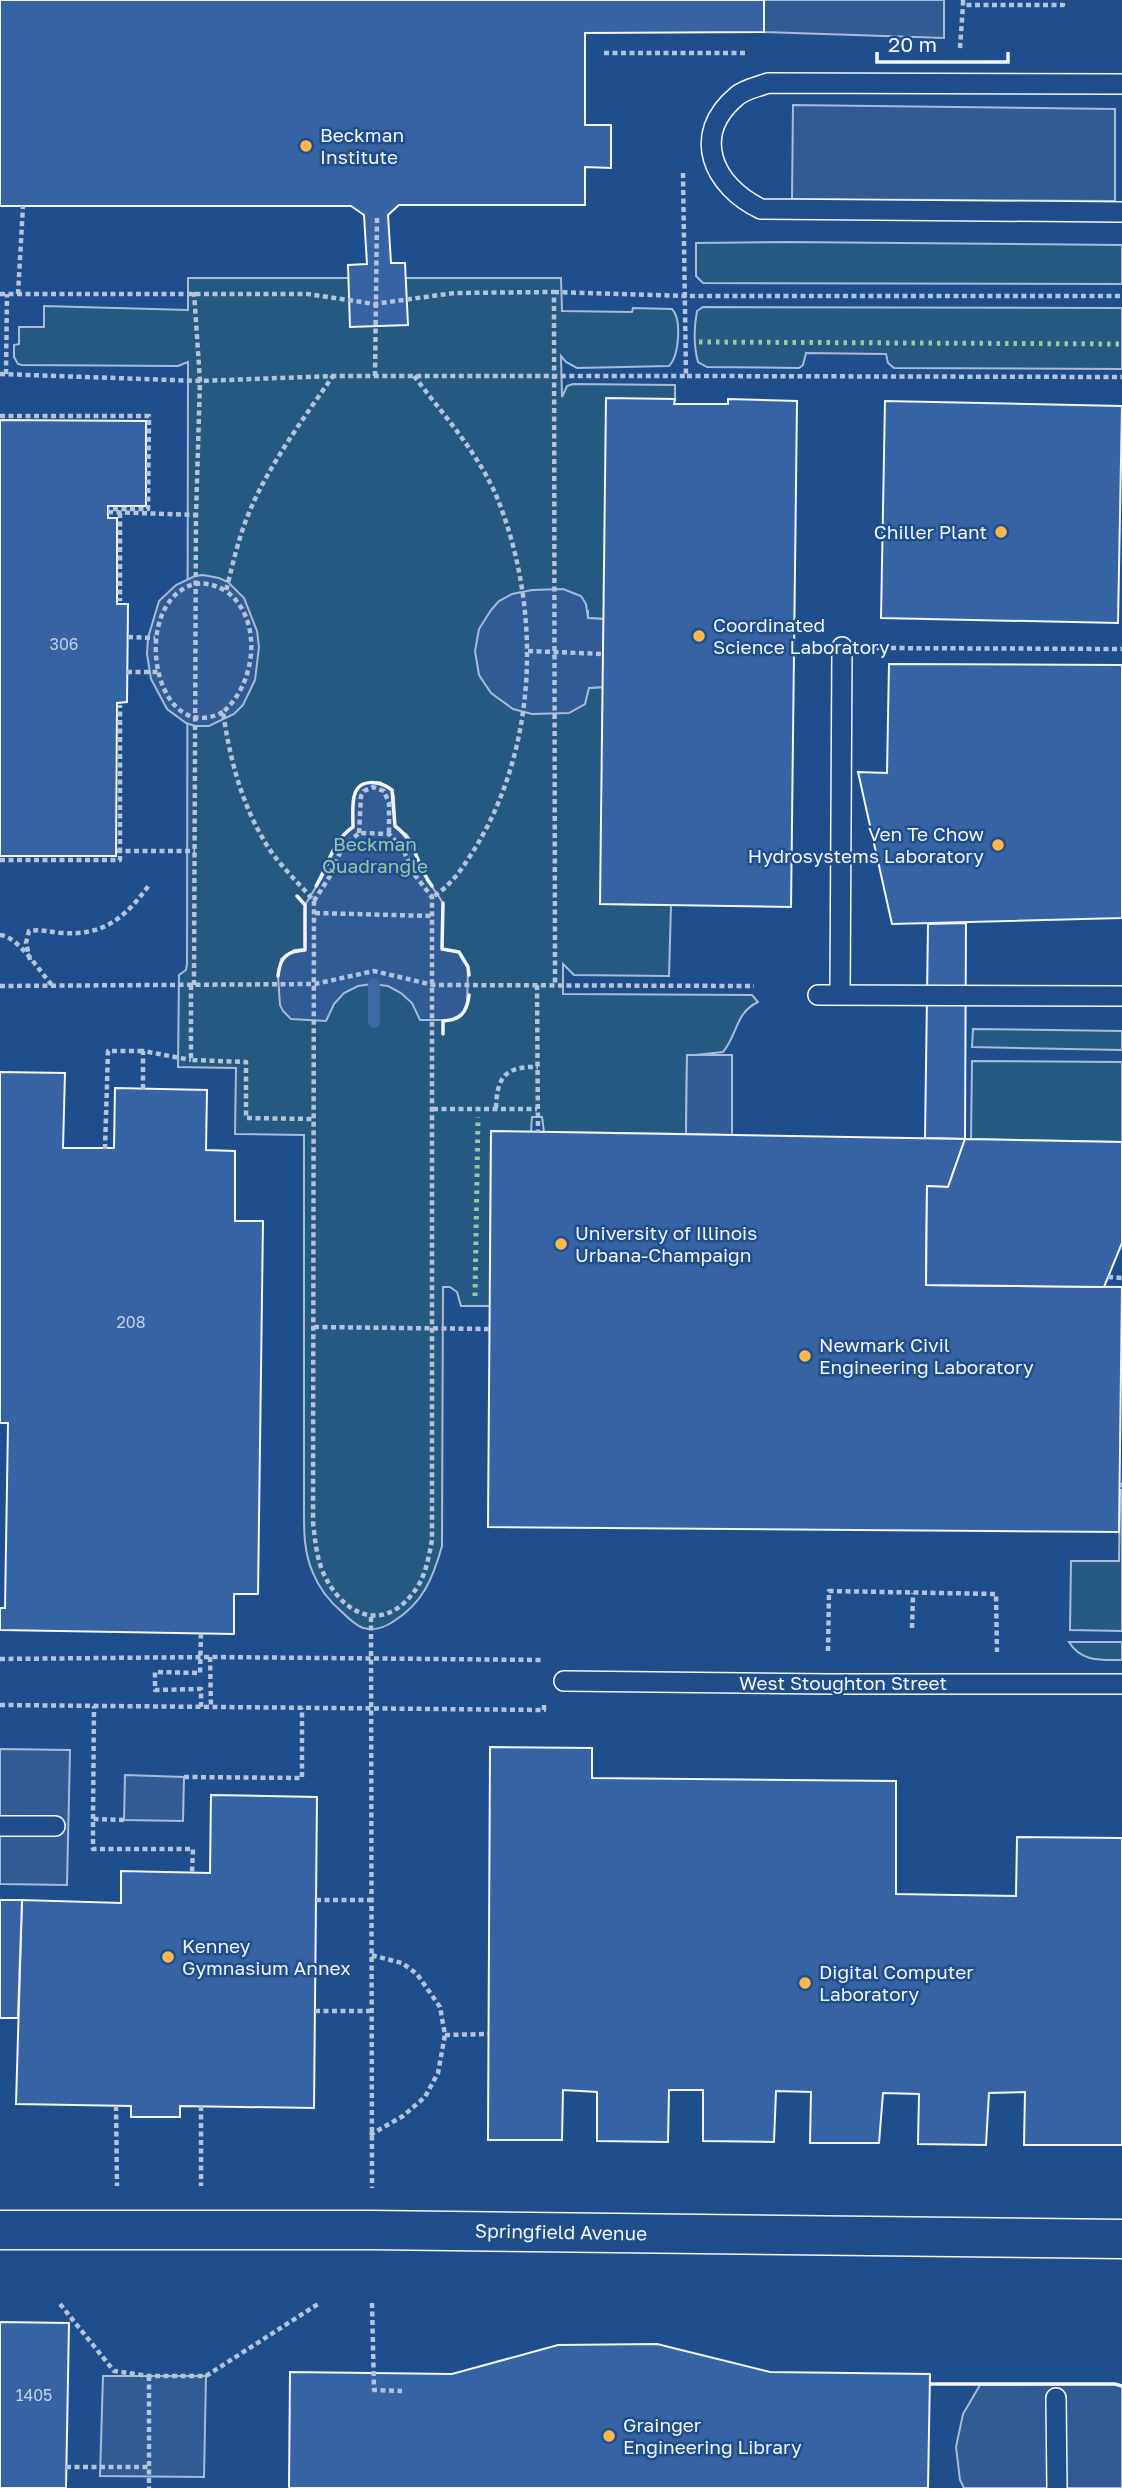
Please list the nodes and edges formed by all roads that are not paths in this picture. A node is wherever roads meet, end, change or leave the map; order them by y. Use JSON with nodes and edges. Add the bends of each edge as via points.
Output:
{"nodes":[{"id":1,"x":1122,"y":84,"type":"edge"},
{"id":2,"x":1122,"y":212,"type":"edge"},
{"id":3,"x":842,"y":648,"type":"road end"},
{"id":4,"x":840,"y":994,"type":"junction"},
{"id":5,"x":818,"y":995,"type":"dead end"},
{"id":6,"x":1122,"y":996,"type":"edge"},
{"id":7,"x":564,"y":1681,"type":"road end"},
{"id":8,"x":1122,"y":1684,"type":"edge"},
{"id":9,"x":0,"y":1825,"type":"edge"},
{"id":10,"x":55,"y":1826,"type":"dead end"},
{"id":11,"x":0,"y":2230,"type":"edge"},
{"id":12,"x":1122,"y":2239,"type":"edge"},
{"id":13,"x":1056,"y":2398,"type":"dead end"},
{"id":14,"x":1057,"y":2488,"type":"edge"}],
"edges":[{"from":1,"to":2,"type":"lane","via":[[768,83],[740,94],[722,112],[711,149],[726,184],[761,209]]},
{"from":3,"to":4,"type":"lane"},
{"from":4,"to":5,"type":"lane"},
{"from":4,"to":6,"type":"lane"},
{"from":7,"to":8,"type":"lane","name":"West Stoughton Street"},
{"from":9,"to":10,"type":"lane"},
{"from":11,"to":12,"type":"street","name":"Springfield Avenue"},
{"from":13,"to":14,"type":"lane"}]}
